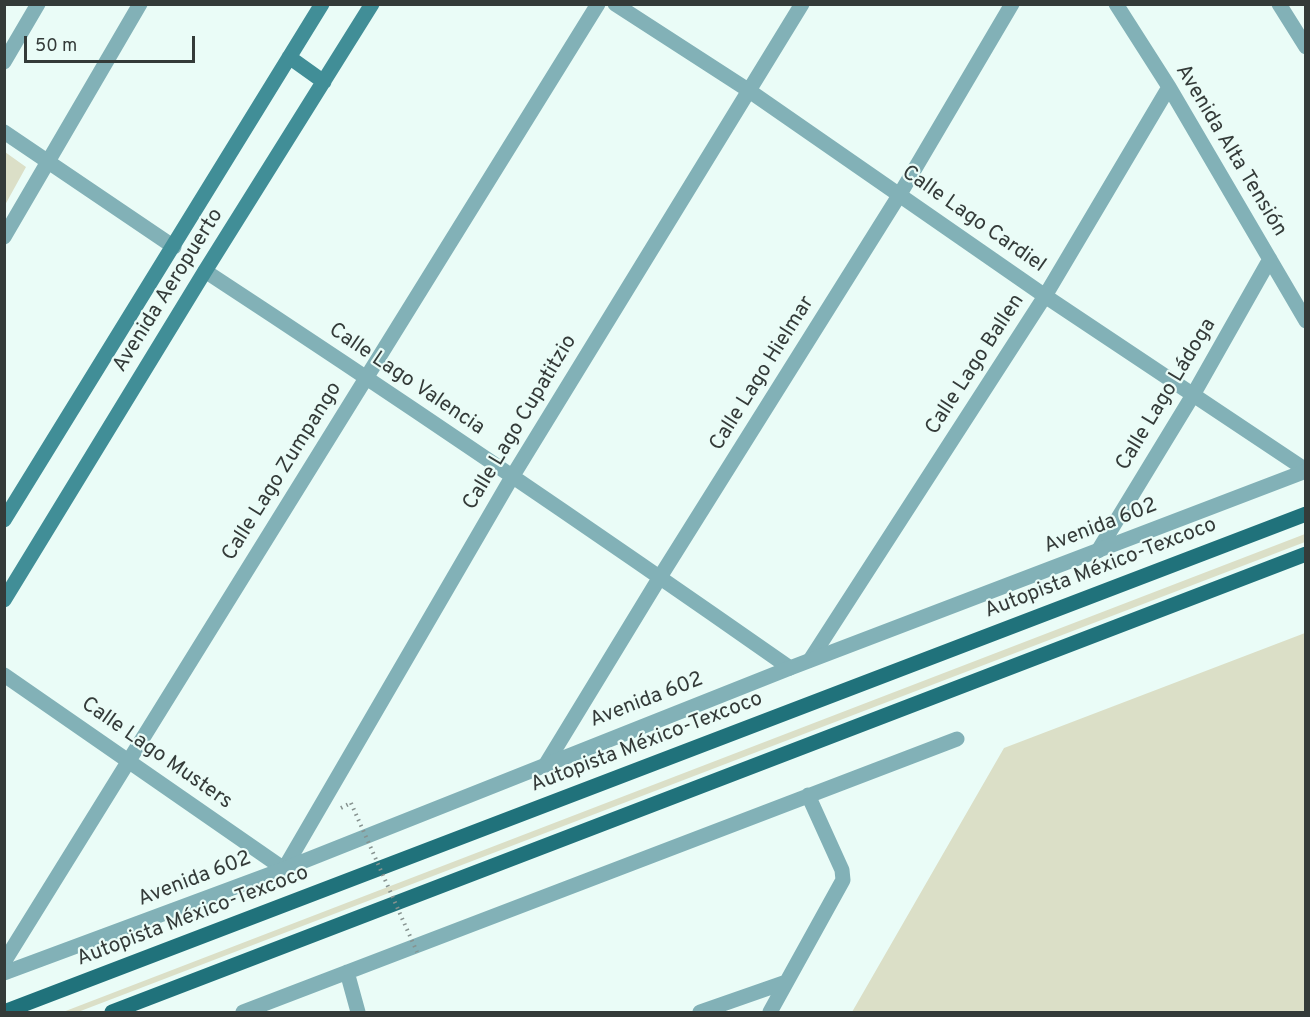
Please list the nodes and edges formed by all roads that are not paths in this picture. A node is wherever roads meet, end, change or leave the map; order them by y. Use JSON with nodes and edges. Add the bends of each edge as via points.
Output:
{"nodes":[{"id":1,"x":38,"y":4,"type":"edge"},
{"id":2,"x":140,"y":4,"type":"edge"},
{"id":3,"x":322,"y":4,"type":"edge"},
{"id":4,"x":372,"y":4,"type":"edge"},
{"id":5,"x":597,"y":4,"type":"edge"},
{"id":6,"x":615,"y":4,"type":"edge"},
{"id":7,"x":801,"y":4,"type":"edge"},
{"id":8,"x":1012,"y":4,"type":"edge"},
{"id":9,"x":1116,"y":4,"type":"edge"},
{"id":10,"x":1279,"y":4,"type":"edge"},
{"id":11,"x":1305,"y":47,"type":"edge"},
{"id":12,"x":289,"y":57,"type":"junction"},
{"id":13,"x":4,"y":62,"type":"edge"},
{"id":14,"x":324,"y":82,"type":"junction"},
{"id":15,"x":1169,"y":87,"type":"junction"},
{"id":16,"x":748,"y":90,"type":"junction"},
{"id":17,"x":4,"y":132,"type":"edge"},
{"id":18,"x":47,"y":162,"type":"junction"},
{"id":19,"x":900,"y":194,"type":"junction"},
{"id":20,"x":4,"y":237,"type":"edge"},
{"id":21,"x":174,"y":247,"type":"junction"},
{"id":22,"x":1270,"y":259,"type":"junction"},
{"id":23,"x":205,"y":271,"type":"junction"},
{"id":24,"x":1045,"y":296,"type":"junction"},
{"id":25,"x":1305,"y":321,"type":"edge"},
{"id":26,"x":367,"y":377,"type":"junction"},
{"id":27,"x":1193,"y":395,"type":"junction"},
{"id":28,"x":1305,"y":470,"type":"edge"},
{"id":29,"x":512,"y":477,"type":"junction"},
{"id":30,"x":1305,"y":514,"type":"edge"},
{"id":31,"x":4,"y":520,"type":"edge"},
{"id":32,"x":1098,"y":551,"type":"junction"},
{"id":33,"x":1305,"y":554,"type":"edge"},
{"id":34,"x":660,"y":577,"type":"junction"},
{"id":35,"x":4,"y":600,"type":"edge"},
{"id":36,"x":810,"y":660,"type":"junction"},
{"id":37,"x":790,"y":668,"type":"junction"},
{"id":38,"x":4,"y":675,"type":"edge"},
{"id":39,"x":957,"y":739,"type":"dead end"},
{"id":40,"x":129,"y":761,"type":"junction"},
{"id":41,"x":546,"y":764,"type":"junction"},
{"id":42,"x":808,"y":795,"type":"junction"},
{"id":43,"x":284,"y":869,"type":"junction"},
{"id":44,"x":4,"y":962,"type":"edge"},
{"id":45,"x":347,"y":972,"type":"junction"},
{"id":46,"x":4,"y":974,"type":"edge"},
{"id":47,"x":786,"y":982,"type":"junction"},
{"id":48,"x":4,"y":1012,"type":"edge"},
{"id":49,"x":112,"y":1012,"type":"edge"},
{"id":50,"x":243,"y":1012,"type":"edge"},
{"id":51,"x":358,"y":1012,"type":"edge"},
{"id":52,"x":700,"y":1012,"type":"edge"},
{"id":53,"x":770,"y":1012,"type":"edge"}],
"edges":[{"from":1,"to":13,"type":"street"},
{"from":2,"to":18,"type":"street"},
{"from":3,"to":12,"type":"main road","name":"Avenida Aeropuerto"},
{"from":4,"to":14,"type":"main road","name":"Avenida Aeropuerto"},
{"from":5,"to":26,"type":"street","name":"Calle Lago Zumpango"},
{"from":6,"to":16,"type":"street","name":"Calle Lago Cardiel"},
{"from":7,"to":16,"type":"street","name":"Calle Lago Cupatitzio"},
{"from":8,"to":19,"type":"street","name":"Calle Lago Hielmar"},
{"from":9,"to":15,"type":"street","name":"Avenida Alta Tensión"},
{"from":10,"to":11,"type":"street"},
{"from":12,"to":14,"type":"main road"},
{"from":12,"to":21,"type":"main road","name":"Avenida Aeropuerto"},
{"from":14,"to":23,"type":"main road","name":"Avenida Aeropuerto"},
{"from":15,"to":22,"type":"street","name":"Avenida Alta Tensión"},
{"from":15,"to":24,"type":"street","name":"Calle Lago Ballen"},
{"from":16,"to":19,"type":"street","name":"Calle Lago Cardiel"},
{"from":16,"to":29,"type":"street","name":"Calle Lago Cupatitzio"},
{"from":17,"to":18,"type":"street"},
{"from":18,"to":20,"type":"street"},
{"from":18,"to":21,"type":"street"},
{"from":19,"to":24,"type":"street","name":"Calle Lago Cardiel"},
{"from":19,"to":34,"type":"street","name":"Calle Lago Hielmar"},
{"from":21,"to":31,"type":"main road","name":"Avenida Aeropuerto"},
{"from":22,"to":25,"type":"street","name":"Avenida Alta Tensión"},
{"from":22,"to":27,"type":"street","name":"Calle Lago Ládoga"},
{"from":23,"to":26,"type":"street","name":"Calle Lago Valencia"},
{"from":23,"to":35,"type":"main road","name":"Avenida Aeropuerto"},
{"from":24,"to":27,"type":"street","name":"Calle Lago Cardiel"},
{"from":24,"to":36,"type":"street","name":"Calle Lago Ballen"},
{"from":26,"to":29,"type":"street","name":"Calle Lago Valencia"},
{"from":26,"to":40,"type":"street","name":"Calle Lago Zumpango"},
{"from":27,"to":28,"type":"street","name":"Calle Lago Cardiel"},
{"from":27,"to":32,"type":"street","name":"Calle Lago Ládoga"},
{"from":28,"to":32,"type":"street","name":"Avenida 602"},
{"from":29,"to":34,"type":"street","name":"Calle Lago Valencia"},
{"from":29,"to":43,"type":"street","name":"Calle Lago Cupatitzio"},
{"from":30,"to":48,"type":"main road","name":"Autopista México-Texcoco"},
{"from":32,"to":36,"type":"street","name":"Avenida 602"},
{"from":33,"to":49,"type":"main road"},
{"from":34,"to":37,"type":"street","name":"Calle Lago Valencia"},
{"from":34,"to":41,"type":"street","name":"Calle Lago Hielmar"},
{"from":36,"to":37,"type":"street","name":"Avenida 602"},
{"from":37,"to":41,"type":"street","name":"Avenida 602"},
{"from":38,"to":40,"type":"street","name":"Calle Lago Musters"},
{"from":39,"to":42,"type":"street"},
{"from":40,"to":43,"type":"street","name":"Calle Lago Musters"},
{"from":40,"to":44,"type":"street","name":"Calle Lago Zumpango"},
{"from":41,"to":43,"type":"street","name":"Avenida 602"},
{"from":42,"to":45,"type":"street"},
{"from":42,"to":47,"type":"street","via":[[843,880]]},
{"from":43,"to":46,"type":"street","name":"Avenida 602"},
{"from":45,"to":50,"type":"street"},
{"from":45,"to":51,"type":"street"},
{"from":47,"to":52,"type":"street"},
{"from":47,"to":53,"type":"street"}]}
